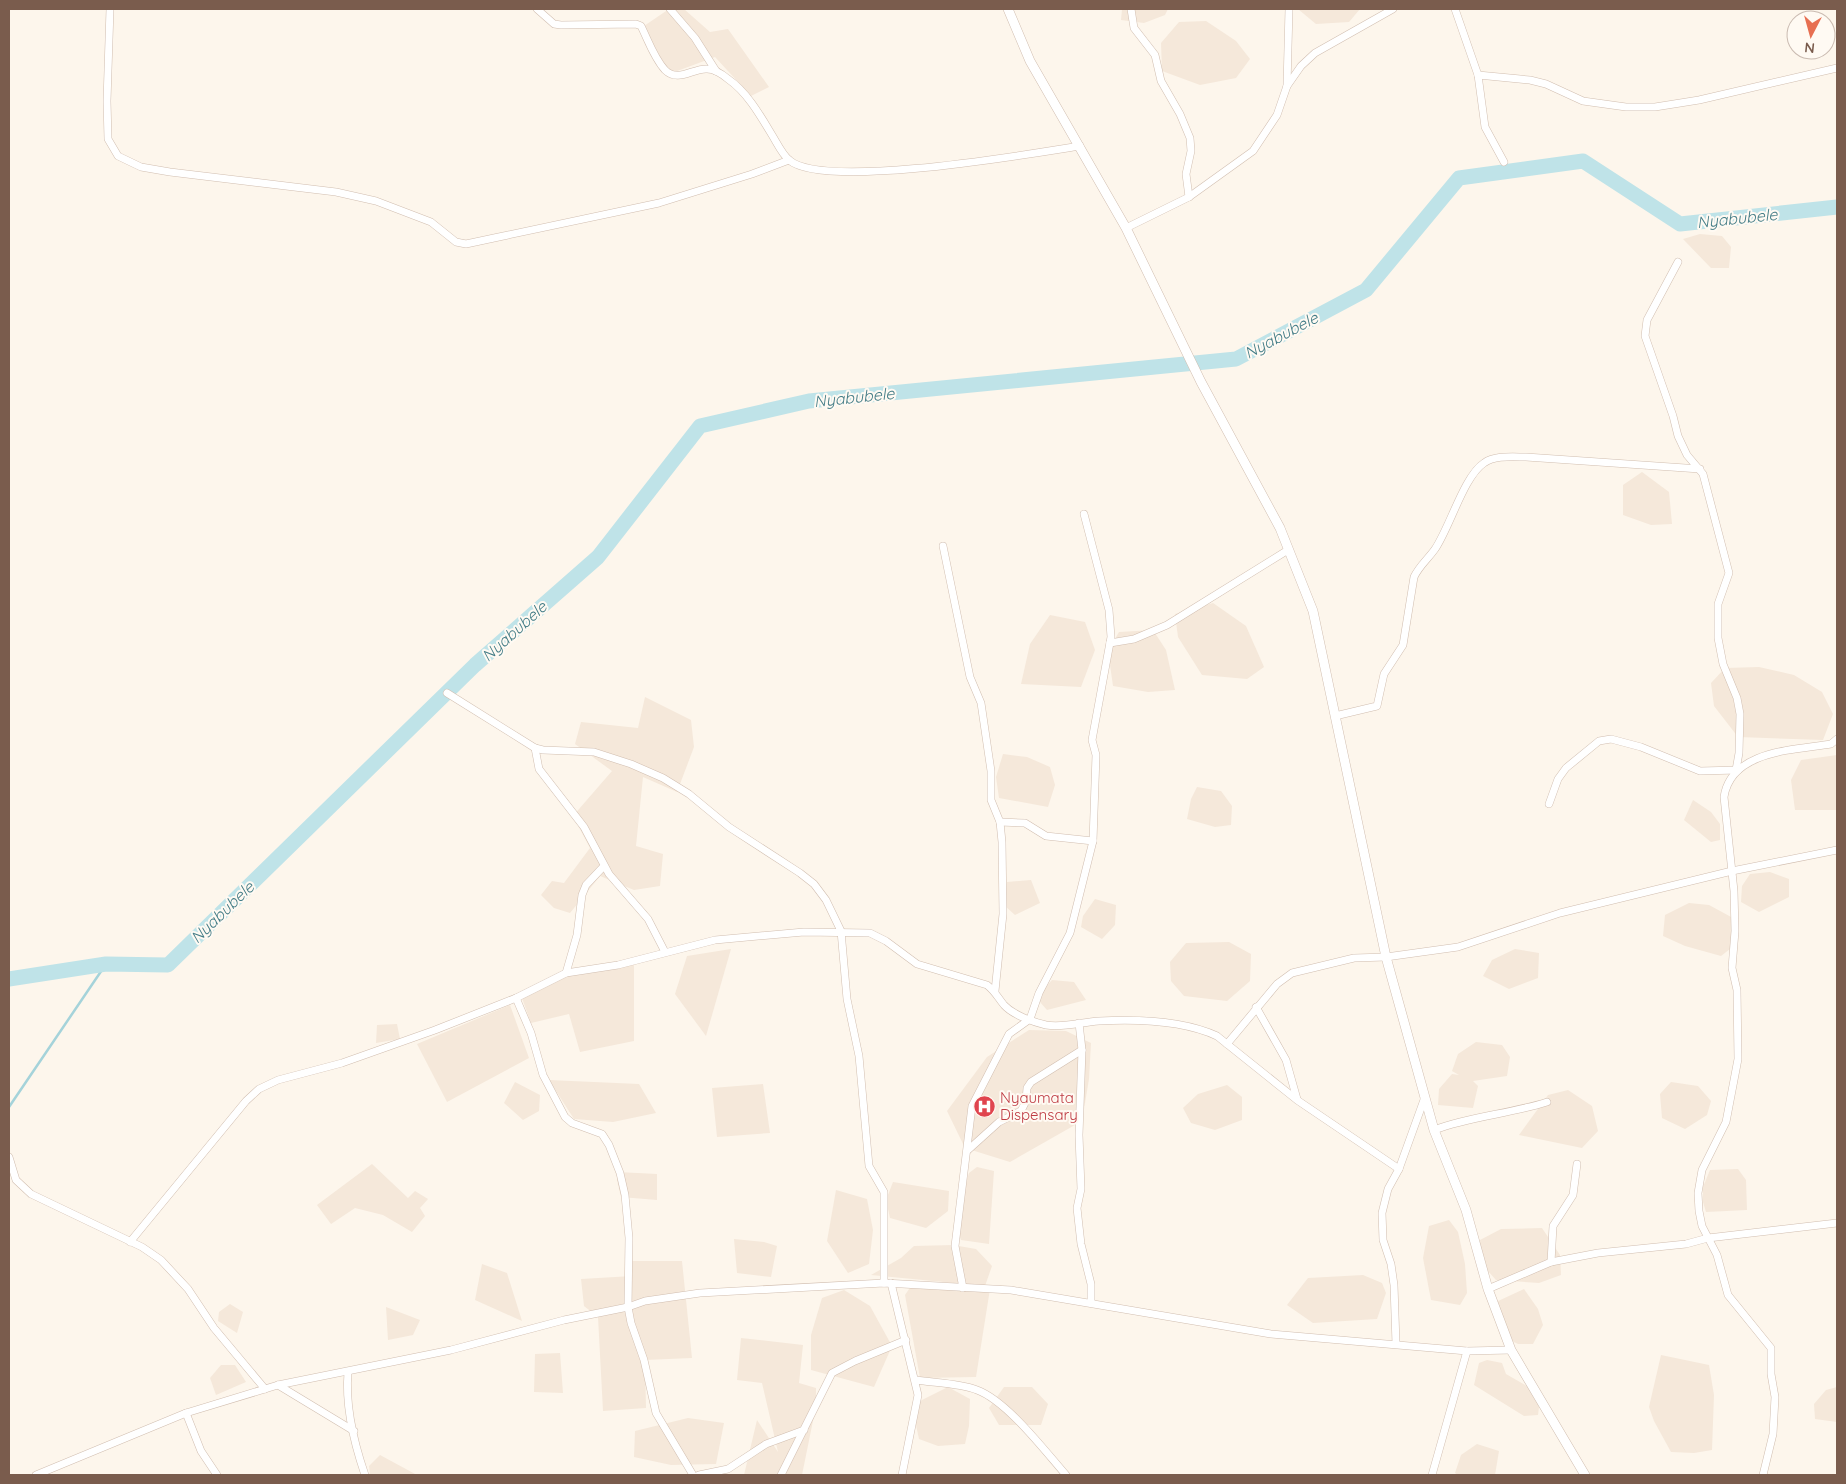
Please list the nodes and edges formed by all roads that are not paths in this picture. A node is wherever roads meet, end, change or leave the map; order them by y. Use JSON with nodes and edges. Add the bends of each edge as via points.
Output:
{"nodes":[{"id":1,"x":110,"y":9,"type":"edge"},
{"id":2,"x":536,"y":9,"type":"edge"},
{"id":3,"x":670,"y":9,"type":"edge"},
{"id":4,"x":1008,"y":9,"type":"edge"},
{"id":5,"x":1131,"y":9,"type":"edge"},
{"id":6,"x":1289,"y":9,"type":"edge"},
{"id":7,"x":1393,"y":9,"type":"edge"},
{"id":8,"x":1455,"y":9,"type":"edge"},
{"id":9,"x":1837,"y":68,"type":"edge"},
{"id":10,"x":716,"y":71,"type":"junction"},
{"id":11,"x":1478,"y":76,"type":"junction"},
{"id":12,"x":1287,"y":86,"type":"junction"},
{"id":13,"x":1080,"y":146,"type":"junction"},
{"id":14,"x":789,"y":160,"type":"junction"},
{"id":15,"x":1504,"y":162,"type":"dead end"},
{"id":16,"x":1189,"y":197,"type":"junction"},
{"id":17,"x":1126,"y":228,"type":"junction"},
{"id":18,"x":1678,"y":262,"type":"dead end"},
{"id":19,"x":1700,"y":469,"type":"junction"},
{"id":20,"x":1084,"y":514,"type":"dead end"},
{"id":21,"x":943,"y":546,"type":"dead end"},
{"id":22,"x":1288,"y":550,"type":"junction"},
{"id":23,"x":1110,"y":643,"type":"junction"},
{"id":24,"x":447,"y":693,"type":"dead end"},
{"id":25,"x":1335,"y":716,"type":"junction"},
{"id":26,"x":1837,"y":740,"type":"edge"},
{"id":27,"x":535,"y":748,"type":"junction"},
{"id":28,"x":1737,"y":770,"type":"junction"},
{"id":29,"x":1549,"y":804,"type":"dead end"},
{"id":30,"x":1000,"y":822,"type":"junction"},
{"id":31,"x":1093,"y":842,"type":"junction"},
{"id":32,"x":1837,"y":850,"type":"edge"},
{"id":33,"x":604,"y":866,"type":"junction"},
{"id":34,"x":1732,"y":871,"type":"junction"},
{"id":35,"x":841,"y":931,"type":"junction"},
{"id":36,"x":665,"y":952,"type":"junction"},
{"id":37,"x":1386,"y":957,"type":"junction"},
{"id":38,"x":566,"y":972,"type":"junction"},
{"id":39,"x":995,"y":991,"type":"junction"},
{"id":40,"x":516,"y":998,"type":"junction"},
{"id":41,"x":1256,"y":1007,"type":"junction"},
{"id":42,"x":1030,"y":1019,"type":"junction"},
{"id":43,"x":1079,"y":1023,"type":"junction"},
{"id":44,"x":1227,"y":1044,"type":"junction"},
{"id":45,"x":1082,"y":1050,"type":"junction"},
{"id":46,"x":1425,"y":1097,"type":"junction"},
{"id":47,"x":1297,"y":1100,"type":"junction"},
{"id":48,"x":1547,"y":1102,"type":"dead end"},
{"id":49,"x":1434,"y":1130,"type":"junction"},
{"id":50,"x":968,"y":1150,"type":"junction"},
{"id":51,"x":9,"y":1158,"type":"edge"},
{"id":52,"x":1577,"y":1164,"type":"dead end"},
{"id":53,"x":1399,"y":1169,"type":"junction"},
{"id":54,"x":1837,"y":1223,"type":"edge"},
{"id":55,"x":1708,"y":1238,"type":"junction"},
{"id":56,"x":130,"y":1242,"type":"junction"},
{"id":57,"x":1551,"y":1262,"type":"junction"},
{"id":58,"x":887,"y":1283,"type":"junction"},
{"id":59,"x":964,"y":1288,"type":"junction"},
{"id":60,"x":1488,"y":1288,"type":"junction"},
{"id":61,"x":1092,"y":1303,"type":"junction"},
{"id":62,"x":628,"y":1307,"type":"junction"},
{"id":63,"x":906,"y":1340,"type":"junction"},
{"id":64,"x":1396,"y":1344,"type":"junction"},
{"id":65,"x":1511,"y":1350,"type":"junction"},
{"id":66,"x":1467,"y":1351,"type":"junction"},
{"id":67,"x":348,"y":1372,"type":"junction"},
{"id":68,"x":916,"y":1380,"type":"junction"},
{"id":69,"x":278,"y":1385,"type":"junction"},
{"id":70,"x":265,"y":1389,"type":"junction"},
{"id":71,"x":186,"y":1414,"type":"junction"},
{"id":72,"x":804,"y":1430,"type":"junction"},
{"id":73,"x":354,"y":1431,"type":"junction"},
{"id":74,"x":720,"y":1474,"type":"edge"},
{"id":75,"x":36,"y":1475,"type":"edge"},
{"id":76,"x":217,"y":1475,"type":"edge"},
{"id":77,"x":365,"y":1475,"type":"edge"},
{"id":78,"x":693,"y":1475,"type":"edge"},
{"id":79,"x":699,"y":1475,"type":"edge"},
{"id":80,"x":781,"y":1475,"type":"edge"},
{"id":81,"x":902,"y":1475,"type":"edge"},
{"id":82,"x":1066,"y":1475,"type":"edge"},
{"id":83,"x":1432,"y":1475,"type":"edge"},
{"id":84,"x":1584,"y":1475,"type":"edge"},
{"id":85,"x":1762,"y":1475,"type":"edge"}],
"edges":[{"from":1,"to":14,"type":"street","via":[[106,101],[108,139],[118,156],[151,169],[336,192],[376,201],[431,222],[456,242],[475,242],[659,203]]},
{"from":2,"to":10,"type":"street","via":[[554,24],[636,24],[641,26],[665,70],[673,75],[706,69]]},
{"from":3,"to":10,"type":"street","via":[[695,38]]},
{"from":4,"to":13,"type":"street","via":[[1030,61]]},
{"from":5,"to":16,"type":"street","via":[[1134,28],[1155,55],[1161,81],[1190,138],[1186,174]]},
{"from":6,"to":12,"type":"street"},
{"from":7,"to":12,"type":"street","via":[[1315,53]]},
{"from":8,"to":11,"type":"street"},
{"from":9,"to":11,"type":"street","via":[[1699,100],[1646,107],[1582,102],[1546,84],[1530,80]]},
{"from":10,"to":14,"type":"street","via":[[748,99]]},
{"from":11,"to":15,"type":"street","via":[[1485,127]]},
{"from":12,"to":16,"type":"street","via":[[1277,115],[1253,151]]},
{"from":13,"to":14,"type":"street","via":[[928,167],[870,171],[825,172],[805,168]]},
{"from":13,"to":17,"type":"street"},
{"from":16,"to":17,"type":"street"},
{"from":17,"to":22,"type":"street","via":[[1201,382],[1280,528]]},
{"from":18,"to":19,"type":"street","via":[[1646,320],[1645,336],[1678,436],[1687,455]]},
{"from":19,"to":25,"type":"street","via":[[1526,457],[1486,462],[1474,472],[1434,550],[1418,567],[1403,645],[1384,674],[1377,706]]},
{"from":19,"to":28,"type":"street","via":[[1729,573],[1717,608],[1718,638],[1740,714]]},
{"from":20,"to":23,"type":"street","via":[[1108,610]]},
{"from":21,"to":30,"type":"street","via":[[970,677],[981,703],[991,771],[991,800]]},
{"from":22,"to":23,"type":"street","via":[[1167,625],[1134,639]]},
{"from":22,"to":25,"type":"street","via":[[1313,611]]},
{"from":23,"to":31,"type":"street","via":[[1092,740],[1096,755]]},
{"from":24,"to":27,"type":"street"},
{"from":25,"to":37,"type":"street"},
{"from":26,"to":28,"type":"street","via":[[1831,744],[1758,757]]},
{"from":27,"to":33,"type":"street","via":[[539,769],[588,833]]},
{"from":27,"to":35,"type":"street","via":[[594,752],[663,778],[814,884]]},
{"from":28,"to":29,"type":"street","via":[[1700,771],[1617,739],[1599,741],[1566,768],[1558,779]]},
{"from":28,"to":34,"type":"street","via":[[1726,787],[1724,797]]},
{"from":30,"to":31,"type":"street","via":[[1024,822],[1046,836]]},
{"from":30,"to":39,"type":"street","via":[[1004,888]]},
{"from":31,"to":42,"type":"street","via":[[1070,933],[1039,992]]},
{"from":32,"to":34,"type":"street"},
{"from":33,"to":36,"type":"street","via":[[648,919]]},
{"from":33,"to":38,"type":"street","via":[[586,885],[582,895],[577,935]]},
{"from":34,"to":37,"type":"street","via":[[1560,912],[1458,947]]},
{"from":34,"to":55,"type":"street","via":[[1735,931],[1732,968],[1737,990],[1738,1059],[1726,1122],[1713,1145],[1700,1181],[1700,1219]]},
{"from":35,"to":36,"type":"street","via":[[754,935]]},
{"from":35,"to":39,"type":"street","via":[[870,933],[886,940],[917,964],[987,985]]},
{"from":35,"to":58,"type":"street","via":[[847,999],[859,1056],[869,1166],[885,1199]]},
{"from":36,"to":38,"type":"street","via":[[618,965]]},
{"from":37,"to":41,"type":"street","via":[[1354,958],[1292,973]]},
{"from":37,"to":46,"type":"street"},
{"from":38,"to":40,"type":"street"},
{"from":39,"to":42,"type":"street","via":[[1010,1010]]},
{"from":40,"to":56,"type":"street","via":[[342,1063],[278,1080],[259,1089],[221,1130]]},
{"from":40,"to":62,"type":"street","via":[[532,1033],[543,1075],[566,1117],[574,1124],[602,1134],[620,1173],[628,1238]]},
{"from":41,"to":44,"type":"street"},
{"from":41,"to":47,"type":"street","via":[[1286,1060]]},
{"from":42,"to":43,"type":"street","via":[[1053,1025]]},
{"from":42,"to":50,"type":"street","via":[[1009,1034],[976,1094]]},
{"from":43,"to":44,"type":"street","via":[[1188,1025]]},
{"from":43,"to":45,"type":"street"},
{"from":44,"to":47,"type":"street"},
{"from":45,"to":50,"type":"street","via":[[1031,1082],[1022,1111],[999,1122]]},
{"from":45,"to":61,"type":"street","via":[[1081,1189],[1077,1208]]},
{"from":46,"to":49,"type":"street"},
{"from":46,"to":53,"type":"street"},
{"from":47,"to":53,"type":"street"},
{"from":48,"to":49,"type":"street","via":[[1508,1113],[1453,1122]]},
{"from":49,"to":60,"type":"street","via":[[1466,1210]]},
{"from":50,"to":59,"type":"street","via":[[955,1246]]},
{"from":51,"to":56,"type":"street","via":[[16,1180],[31,1194]]},
{"from":52,"to":57,"type":"street","via":[[1573,1195],[1553,1226]]},
{"from":53,"to":64,"type":"street","via":[[1388,1189],[1382,1213],[1382,1231],[1394,1285]]},
{"from":54,"to":55,"type":"street"},
{"from":55,"to":57,"type":"street","via":[[1686,1244],[1598,1253]]},
{"from":55,"to":85,"type":"street","via":[[1729,1297],[1771,1348],[1775,1397],[1773,1434]]},
{"from":56,"to":70,"type":"street","via":[[153,1254],[171,1270]]},
{"from":57,"to":60,"type":"street"},
{"from":58,"to":59,"type":"street"},
{"from":58,"to":62,"type":"street","via":[[700,1293]]},
{"from":58,"to":63,"type":"street"},
{"from":59,"to":61,"type":"street","via":[[1011,1290]]},
{"from":60,"to":65,"type":"street"},
{"from":61,"to":64,"type":"street","via":[[1271,1334]]},
{"from":62,"to":67,"type":"street"},
{"from":62,"to":78,"type":"street","via":[[656,1413]]},
{"from":63,"to":68,"type":"street"},
{"from":63,"to":72,"type":"street","via":[[832,1373]]},
{"from":64,"to":66,"type":"street"},
{"from":65,"to":66,"type":"street"},
{"from":65,"to":84,"type":"street"},
{"from":66,"to":83,"type":"street"},
{"from":67,"to":69,"type":"street"},
{"from":67,"to":73,"type":"street","via":[[346,1390]]},
{"from":68,"to":81,"type":"street","via":[[918,1403]]},
{"from":68,"to":82,"type":"street","via":[[967,1387],[1002,1405]]},
{"from":69,"to":70,"type":"street"},
{"from":69,"to":73,"type":"street"},
{"from":70,"to":71,"type":"street"},
{"from":71,"to":75,"type":"street"},
{"from":71,"to":76,"type":"street","via":[[201,1451]]},
{"from":72,"to":74,"type":"street","via":[[770,1441]]},
{"from":72,"to":80,"type":"street"},
{"from":73,"to":77,"type":"street"},
{"from":74,"to":79,"type":"street"}]}
